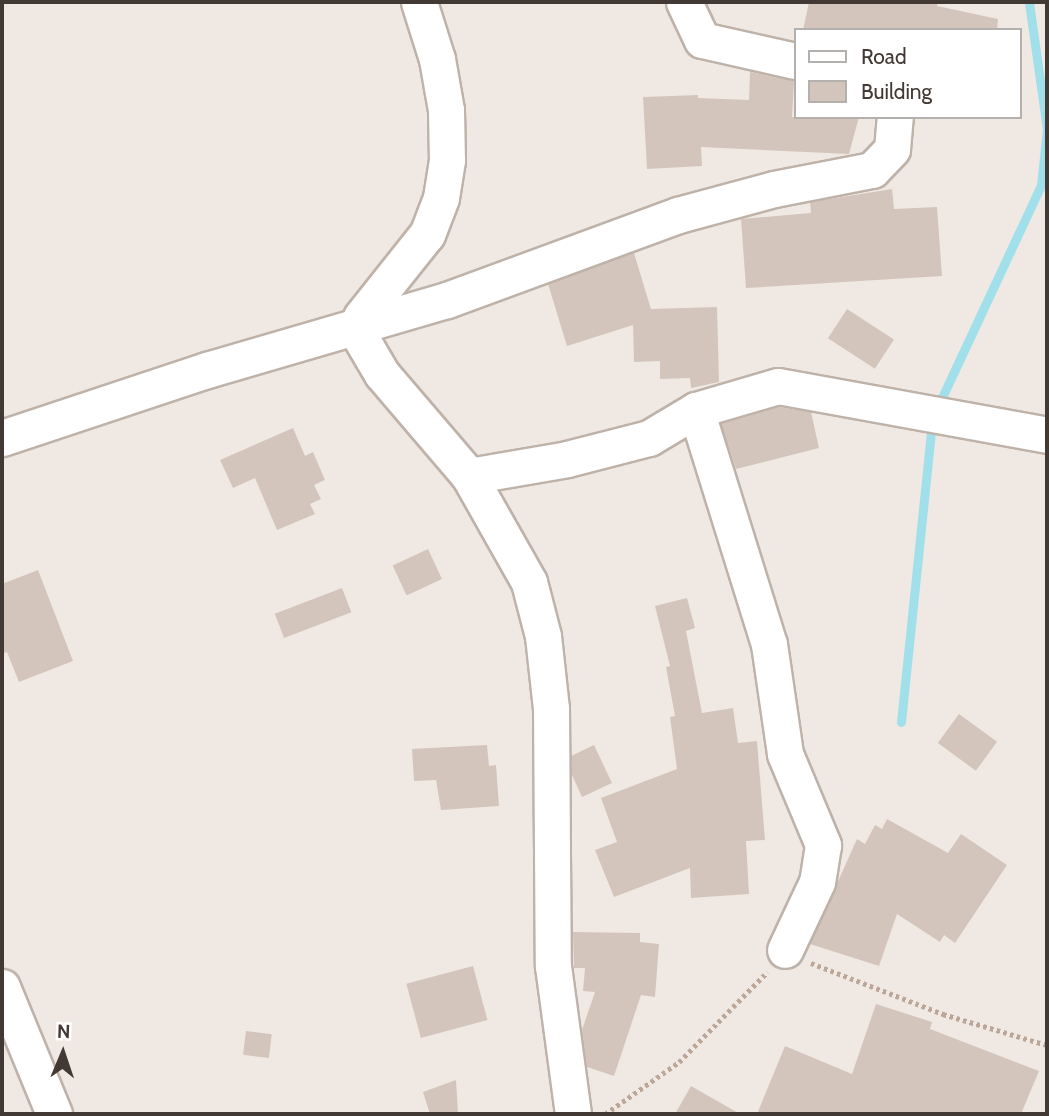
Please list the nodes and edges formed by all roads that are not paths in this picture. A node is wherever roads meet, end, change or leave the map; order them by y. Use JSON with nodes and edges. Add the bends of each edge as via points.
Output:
{"nodes":[{"id":1,"x":419,"y":2,"type":"edge"},
{"id":2,"x":684,"y":2,"type":"edge"},
{"id":3,"x":794,"y":61,"type":"edge"},
{"id":4,"x":895,"y":119,"type":"edge"},
{"id":5,"x":359,"y":328,"type":"junction"},
{"id":6,"x":696,"y":410,"type":"junction"},
{"id":7,"x":1047,"y":435,"type":"edge"},
{"id":8,"x":2,"y":438,"type":"edge"},
{"id":9,"x":469,"y":476,"type":"junction"},
{"id":10,"x":785,"y":950,"type":"road end"},
{"id":11,"x":2,"y":987,"type":"edge"},
{"id":12,"x":54,"y":1114,"type":"edge"},
{"id":13,"x":573,"y":1114,"type":"edge"}],
"edges":[{"from":1,"to":5,"type":"street","via":[[437,59],[446,110],[447,160],[441,198],[427,234],[370,304]]},
{"from":2,"to":3,"type":"street","via":[[702,40]]},
{"from":4,"to":5,"type":"street","via":[[892,149],[872,170],[774,189],[678,215]]},
{"from":5,"to":8,"type":"street","via":[[207,370]]},
{"from":5,"to":9,"type":"street","via":[[382,374]]},
{"from":6,"to":7,"type":"street","via":[[778,386]]},
{"from":6,"to":9,"type":"street","via":[[649,438],[567,459]]},
{"from":6,"to":10,"type":"street","via":[[769,644],[785,754],[823,845],[817,882]]},
{"from":9,"to":13,"type":"street","via":[[517,555],[543,636],[553,762],[553,966]]},
{"from":11,"to":12,"type":"street"}]}
